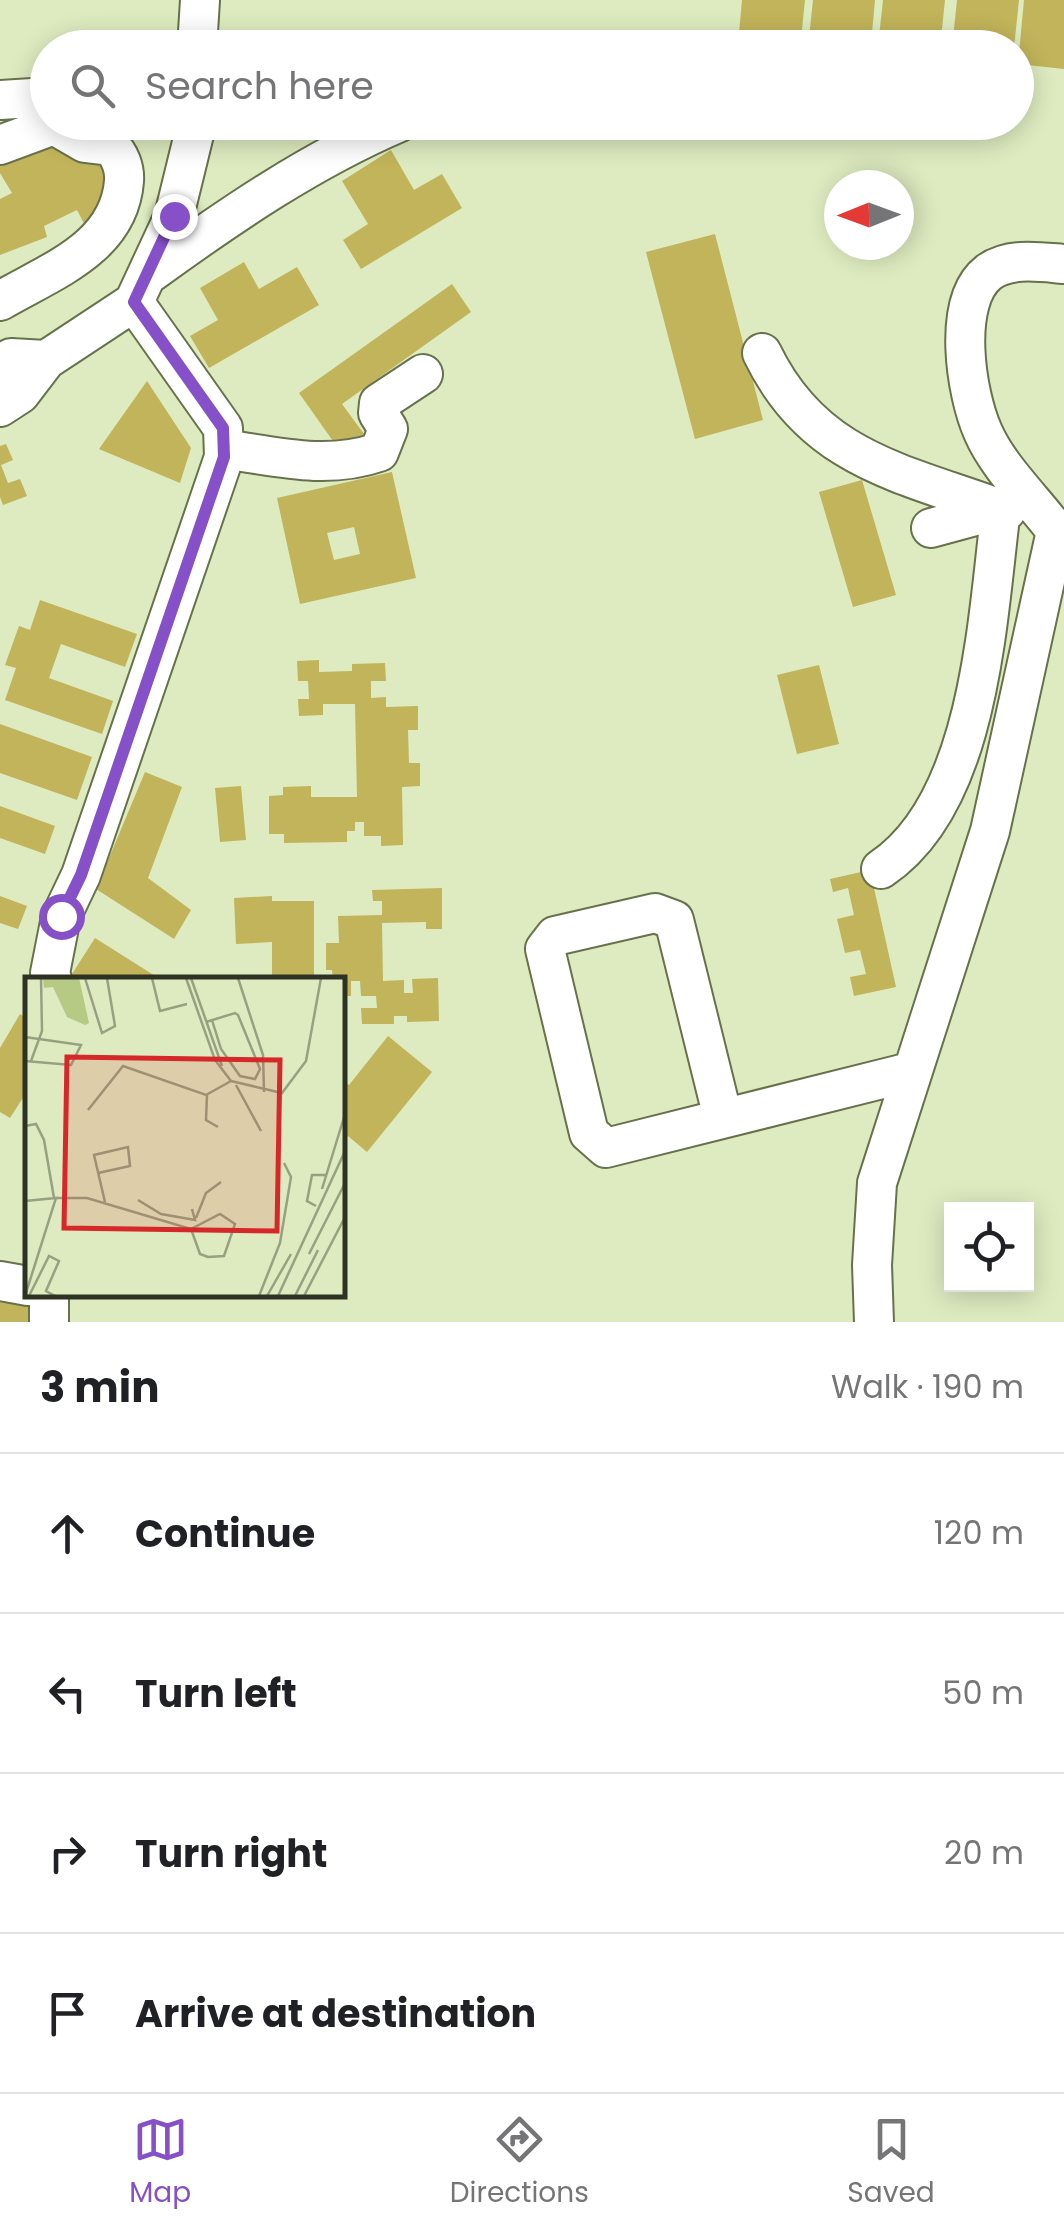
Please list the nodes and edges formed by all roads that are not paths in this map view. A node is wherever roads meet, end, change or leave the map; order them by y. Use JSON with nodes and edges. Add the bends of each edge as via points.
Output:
{"nodes":[{"id":1,"x":200,"y":0,"type":"edge"},
{"id":2,"x":198,"y":30,"type":"edge"},
{"id":3,"x":30,"y":98,"type":"edge"},
{"id":4,"x":0,"y":100,"type":"edge"},
{"id":5,"x":30,"y":134,"type":"edge"},
{"id":6,"x":81,"y":140,"type":"edge"},
{"id":7,"x":193,"y":140,"type":"edge"},
{"id":8,"x":358,"y":140,"type":"edge"},
{"id":9,"x":0,"y":146,"type":"edge"},
{"id":10,"x":1064,"y":264,"type":"edge"},
{"id":11,"x":142,"y":288,"type":"junction"},
{"id":12,"x":0,"y":301,"type":"edge"},
{"id":13,"x":762,"y":353,"type":"dead end"},
{"id":14,"x":46,"y":360,"type":"junction"},
{"id":15,"x":0,"y":364,"type":"edge"},
{"id":16,"x":422,"y":374,"type":"dead end"},
{"id":17,"x":1,"y":405,"type":"edge"},
{"id":18,"x":224,"y":449,"type":"junction"},
{"id":19,"x":1001,"y":509,"type":"junction"},
{"id":20,"x":931,"y":528,"type":"dead end"},
{"id":21,"x":1060,"y":530,"type":"edge"},
{"id":22,"x":881,"y":869,"type":"dead end"},
{"id":23,"x":51,"y":977,"type":"edge"},
{"id":24,"x":910,"y":1072,"type":"junction"},
{"id":25,"x":722,"y":1118,"type":"junction"},
{"id":26,"x":0,"y":1282,"type":"edge"},
{"id":27,"x":25,"y":1286,"type":"edge"},
{"id":28,"x":874,"y":1322,"type":"edge"}],
"edges":[{"from":1,"to":2,"type":"street"},
{"from":3,"to":4,"type":"street"},
{"from":5,"to":9,"type":"street"},
{"from":6,"to":12,"type":"street","via":[[110,146],[124,173],[122,202],[99,243]]},
{"from":7,"to":11,"type":"street","via":[[174,216]]},
{"from":8,"to":11,"type":"street","via":[[284,184]]},
{"from":10,"to":21,"type":"street","via":[[1025,260],[990,272],[972,293],[963,358],[983,433]]},
{"from":11,"to":14,"type":"street"},
{"from":11,"to":18,"type":"street","via":[[223,428]]},
{"from":13,"to":19,"type":"street","via":[[778,388],[832,442],[866,462]]},
{"from":14,"to":15,"type":"street","via":[[11,358]]},
{"from":14,"to":17,"type":"street","via":[[20,394]]},
{"from":16,"to":18,"type":"street","via":[[378,403],[388,429],[379,452],[320,464]]},
{"from":18,"to":23,"type":"street","via":[[81,875],[61,916]]},
{"from":19,"to":20,"type":"street"},
{"from":19,"to":21,"type":"street"},
{"from":19,"to":22,"type":"street","via":[[968,725],[920,832]]},
{"from":21,"to":24,"type":"street","via":[[990,831]]},
{"from":24,"to":25,"type":"street"},
{"from":24,"to":28,"type":"street","via":[[877,1183]]},
{"from":25,"to":25,"type":"street","via":[[606,1148],[589,1133],[545,949],[555,936],[654,913],[674,920]]},
{"from":26,"to":27,"type":"street"}]}
